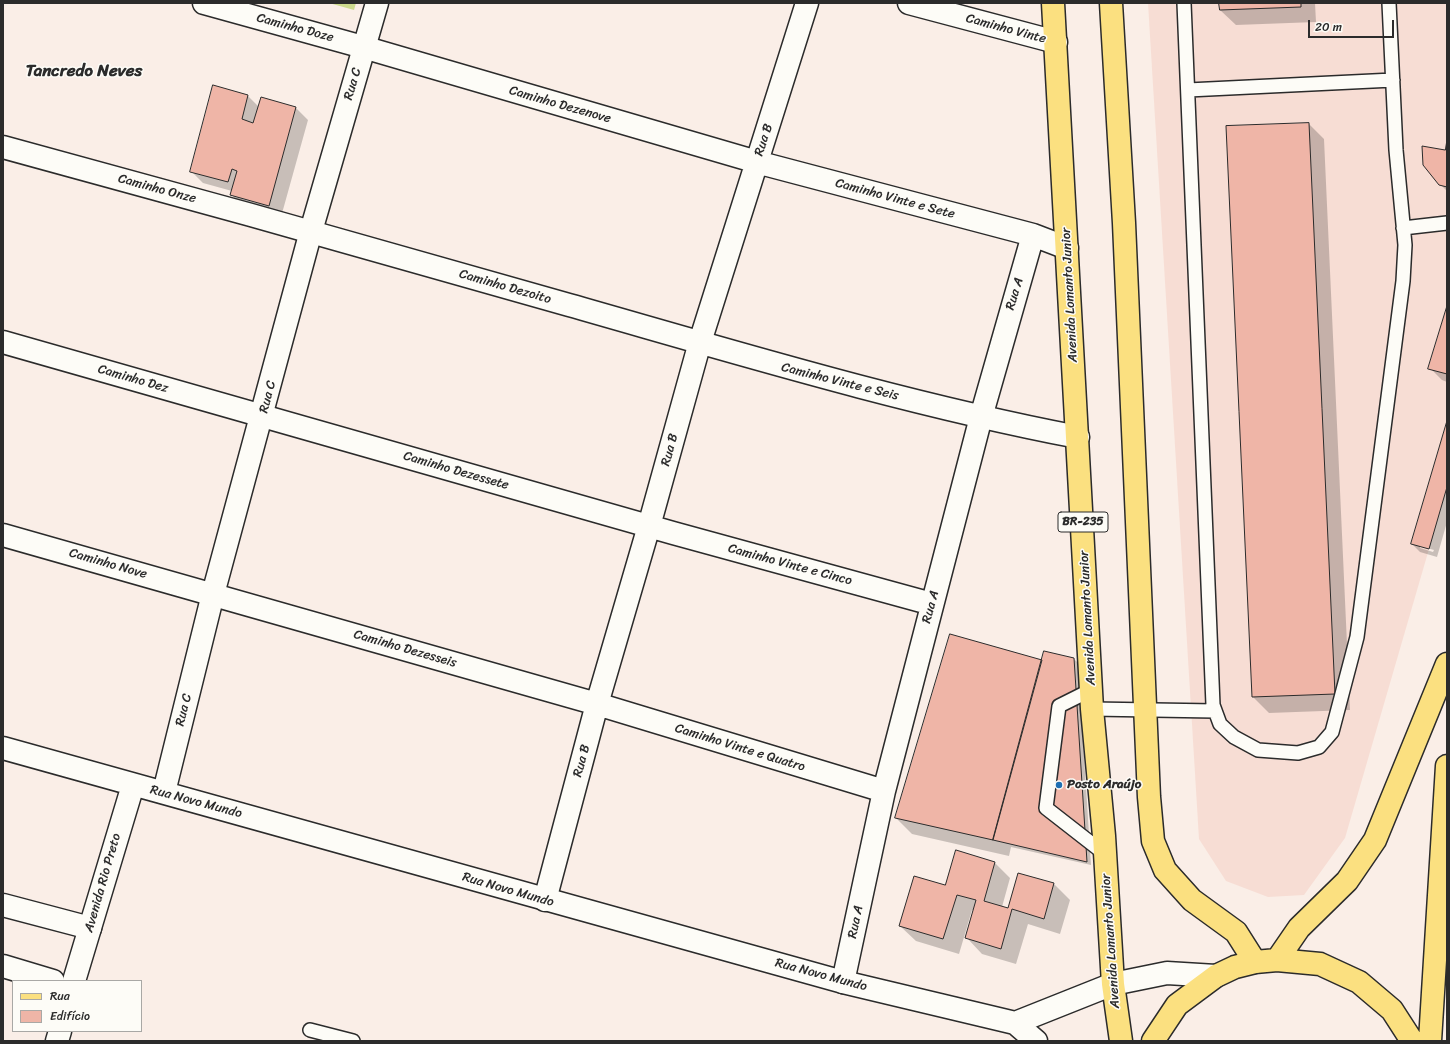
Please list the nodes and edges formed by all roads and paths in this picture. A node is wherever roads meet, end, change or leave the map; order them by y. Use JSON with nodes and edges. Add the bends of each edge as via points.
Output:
{"nodes":[{"id":1,"x":204,"y":3,"type":"edge"},
{"id":2,"x":377,"y":3,"type":"edge"},
{"id":3,"x":807,"y":3,"type":"edge"},
{"id":4,"x":909,"y":3,"type":"edge"},
{"id":5,"x":1053,"y":3,"type":"edge"},
{"id":6,"x":1111,"y":3,"type":"edge"},
{"id":7,"x":1184,"y":3,"type":"edge"},
{"id":8,"x":1389,"y":3,"type":"edge"},
{"id":9,"x":1056,"y":42,"type":"junction"},
{"id":10,"x":363,"y":47,"type":"junction"},
{"id":11,"x":1393,"y":80,"type":"junction"},
{"id":12,"x":1188,"y":90,"type":"junction"},
{"id":13,"x":3,"y":147,"type":"edge"},
{"id":14,"x":757,"y":162,"type":"junction"},
{"id":15,"x":1447,"y":223,"type":"edge"},
{"id":16,"x":1404,"y":228,"type":"junction"},
{"id":17,"x":311,"y":231,"type":"junction"},
{"id":18,"x":1033,"y":235,"type":"junction"},
{"id":19,"x":1066,"y":248,"type":"junction"},
{"id":20,"x":3,"y":342,"type":"edge"},
{"id":21,"x":700,"y":342,"type":"junction"},
{"id":22,"x":263,"y":415,"type":"junction"},
{"id":23,"x":981,"y":417,"type":"junction"},
{"id":24,"x":1078,"y":437,"type":"junction"},
{"id":25,"x":649,"y":526,"type":"junction"},
{"id":26,"x":3,"y":534,"type":"edge"},
{"id":27,"x":213,"y":594,"type":"junction"},
{"id":28,"x":932,"y":604,"type":"junction"},
{"id":29,"x":1447,"y":664,"type":"edge"},
{"id":30,"x":1092,"y":700,"type":"junction"},
{"id":31,"x":597,"y":704,"type":"junction"},
{"id":32,"x":1146,"y":709,"type":"junction"},
{"id":33,"x":1215,"y":711,"type":"junction"},
{"id":34,"x":3,"y":748,"type":"edge"},
{"id":35,"x":1447,"y":766,"type":"edge"},
{"id":36,"x":132,"y":784,"type":"junction"},
{"id":37,"x":884,"y":791,"type":"junction"},
{"id":38,"x":164,"y":792,"type":"junction"},
{"id":39,"x":1105,"y":854,"type":"junction"},
{"id":40,"x":545,"y":900,"type":"junction"},
{"id":41,"x":3,"y":905,"type":"edge"},
{"id":42,"x":90,"y":928,"type":"junction"},
{"id":43,"x":1277,"y":960,"type":"junction"},
{"id":44,"x":1255,"y":962,"type":"junction"},
{"id":45,"x":3,"y":966,"type":"edge"},
{"id":46,"x":1216,"y":976,"type":"junction"},
{"id":47,"x":50,"y":980,"type":"edge"},
{"id":48,"x":74,"y":980,"type":"edge"},
{"id":49,"x":843,"y":982,"type":"junction"},
{"id":50,"x":1112,"y":984,"type":"junction"},
{"id":51,"x":1015,"y":1023,"type":"junction"},
{"id":52,"x":310,"y":1030,"type":"dead end"},
{"id":53,"x":353,"y":1041,"type":"edge"},
{"id":54,"x":1036,"y":1041,"type":"edge"},
{"id":55,"x":1121,"y":1041,"type":"edge"},
{"id":56,"x":1153,"y":1041,"type":"edge"},
{"id":57,"x":1412,"y":1041,"type":"edge"},
{"id":58,"x":1430,"y":1041,"type":"edge"}],
"edges":[{"from":1,"to":10,"type":"street","name":"Caminho Doze"},
{"from":2,"to":10,"type":"street","name":"Rua C"},
{"from":3,"to":14,"type":"street","name":"Rua B"},
{"from":4,"to":9,"type":"street","name":"Caminho Vinte"},
{"from":5,"to":9,"type":"main road","name":"Avenida Lomanto Junior","number":"BR-235"},
{"from":6,"to":32,"type":"main road","via":[[1125,239]]},
{"from":7,"to":12,"type":"lane"},
{"from":8,"to":11,"type":"lane"},
{"from":9,"to":19,"type":"main road","name":"Avenida Lomanto Junior","number":"BR-235"},
{"from":10,"to":14,"type":"street","name":"Caminho Dezenove"},
{"from":10,"to":17,"type":"street","name":"Rua C"},
{"from":11,"to":12,"type":"lane"},
{"from":11,"to":16,"type":"lane","via":[[1396,150]]},
{"from":12,"to":33,"type":"lane"},
{"from":13,"to":17,"type":"street","name":"Caminho Onze"},
{"from":14,"to":18,"type":"street","name":"Caminho Vinte e Sete"},
{"from":14,"to":21,"type":"street","name":"Rua B"},
{"from":15,"to":16,"type":"lane"},
{"from":16,"to":33,"type":"lane","via":[[1403,281],[1357,637],[1332,732],[1319,747],[1298,753],[1258,750],[1234,737],[1220,724]]},
{"from":17,"to":21,"type":"street","name":"Caminho Dezoito"},
{"from":17,"to":22,"type":"street","name":"Rua C"},
{"from":18,"to":19,"type":"street","name":"Caminho Vinte e Sete"},
{"from":18,"to":23,"type":"street","name":"Rua A"},
{"from":19,"to":24,"type":"main road","name":"Avenida Lomanto Junior","number":"BR-235"},
{"from":20,"to":22,"type":"street","name":"Caminho Dez"},
{"from":21,"to":23,"type":"street","name":"Caminho Vinte e Seis","via":[[789,369]]},
{"from":21,"to":25,"type":"street","name":"Rua B"},
{"from":22,"to":25,"type":"street","name":"Caminho Dezessete"},
{"from":22,"to":27,"type":"street","name":"Rua C"},
{"from":23,"to":24,"type":"street","name":"Caminho Vinte e Seis"},
{"from":23,"to":28,"type":"street","name":"Rua A"},
{"from":24,"to":30,"type":"main road","name":"Avenida Lomanto Junior","number":"BR-235"},
{"from":25,"to":28,"type":"street","name":"Caminho Vinte e Cinco"},
{"from":25,"to":31,"type":"street","name":"Rua B"},
{"from":26,"to":27,"type":"street","name":"Caminho Nove"},
{"from":27,"to":31,"type":"street","name":"Caminho Dezesseis"},
{"from":27,"to":38,"type":"street","name":"Rua C"},
{"from":28,"to":37,"type":"street","name":"Rua A"},
{"from":29,"to":43,"type":"main road","via":[[1375,840],[1347,881],[1299,928]]},
{"from":30,"to":32,"type":"lane"},
{"from":30,"to":39,"type":"main road","name":"Avenida Lomanto Junior","number":"BR-235"},
{"from":30,"to":39,"type":"lane","via":[[1060,706],[1046,808]]},
{"from":31,"to":37,"type":"street","name":"Caminho Vinte e Quatro"},
{"from":31,"to":40,"type":"street","name":"Rua B"},
{"from":32,"to":33,"type":"lane"},
{"from":32,"to":44,"type":"main road","via":[[1153,841],[1165,870],[1192,900],[1236,932]]},
{"from":34,"to":36,"type":"street","name":"Rua Novo Mundo"},
{"from":35,"to":58,"type":"main road"},
{"from":36,"to":38,"type":"street","name":"Rua Novo Mundo"},
{"from":36,"to":42,"type":"street","name":"Avenida Rio Preto"},
{"from":37,"to":49,"type":"street","name":"Rua A"},
{"from":38,"to":40,"type":"street","name":"Rua Novo Mundo"},
{"from":39,"to":50,"type":"main road","name":"Avenida Lomanto Junior","number":"BR-235"},
{"from":40,"to":49,"type":"street","name":"Rua Novo Mundo"},
{"from":41,"to":42,"type":"street"},
{"from":42,"to":48,"type":"street","name":"Avenida Rio Preto"},
{"from":43,"to":44,"type":"main road"},
{"from":43,"to":57,"type":"main road","via":[[1320,964],[1359,982],[1392,1010]]},
{"from":44,"to":46,"type":"main road","via":[[1235,967]]},
{"from":45,"to":47,"type":"street"},
{"from":46,"to":50,"type":"street","via":[[1166,973]]},
{"from":46,"to":56,"type":"main road","via":[[1177,1004]]},
{"from":49,"to":51,"type":"street","name":"Rua Novo Mundo"},
{"from":50,"to":51,"type":"street"},
{"from":50,"to":55,"type":"main road","name":"Avenida Lomanto Junior","number":"BR-235"},
{"from":51,"to":54,"type":"street"},
{"from":52,"to":53,"type":"lane"}]}
